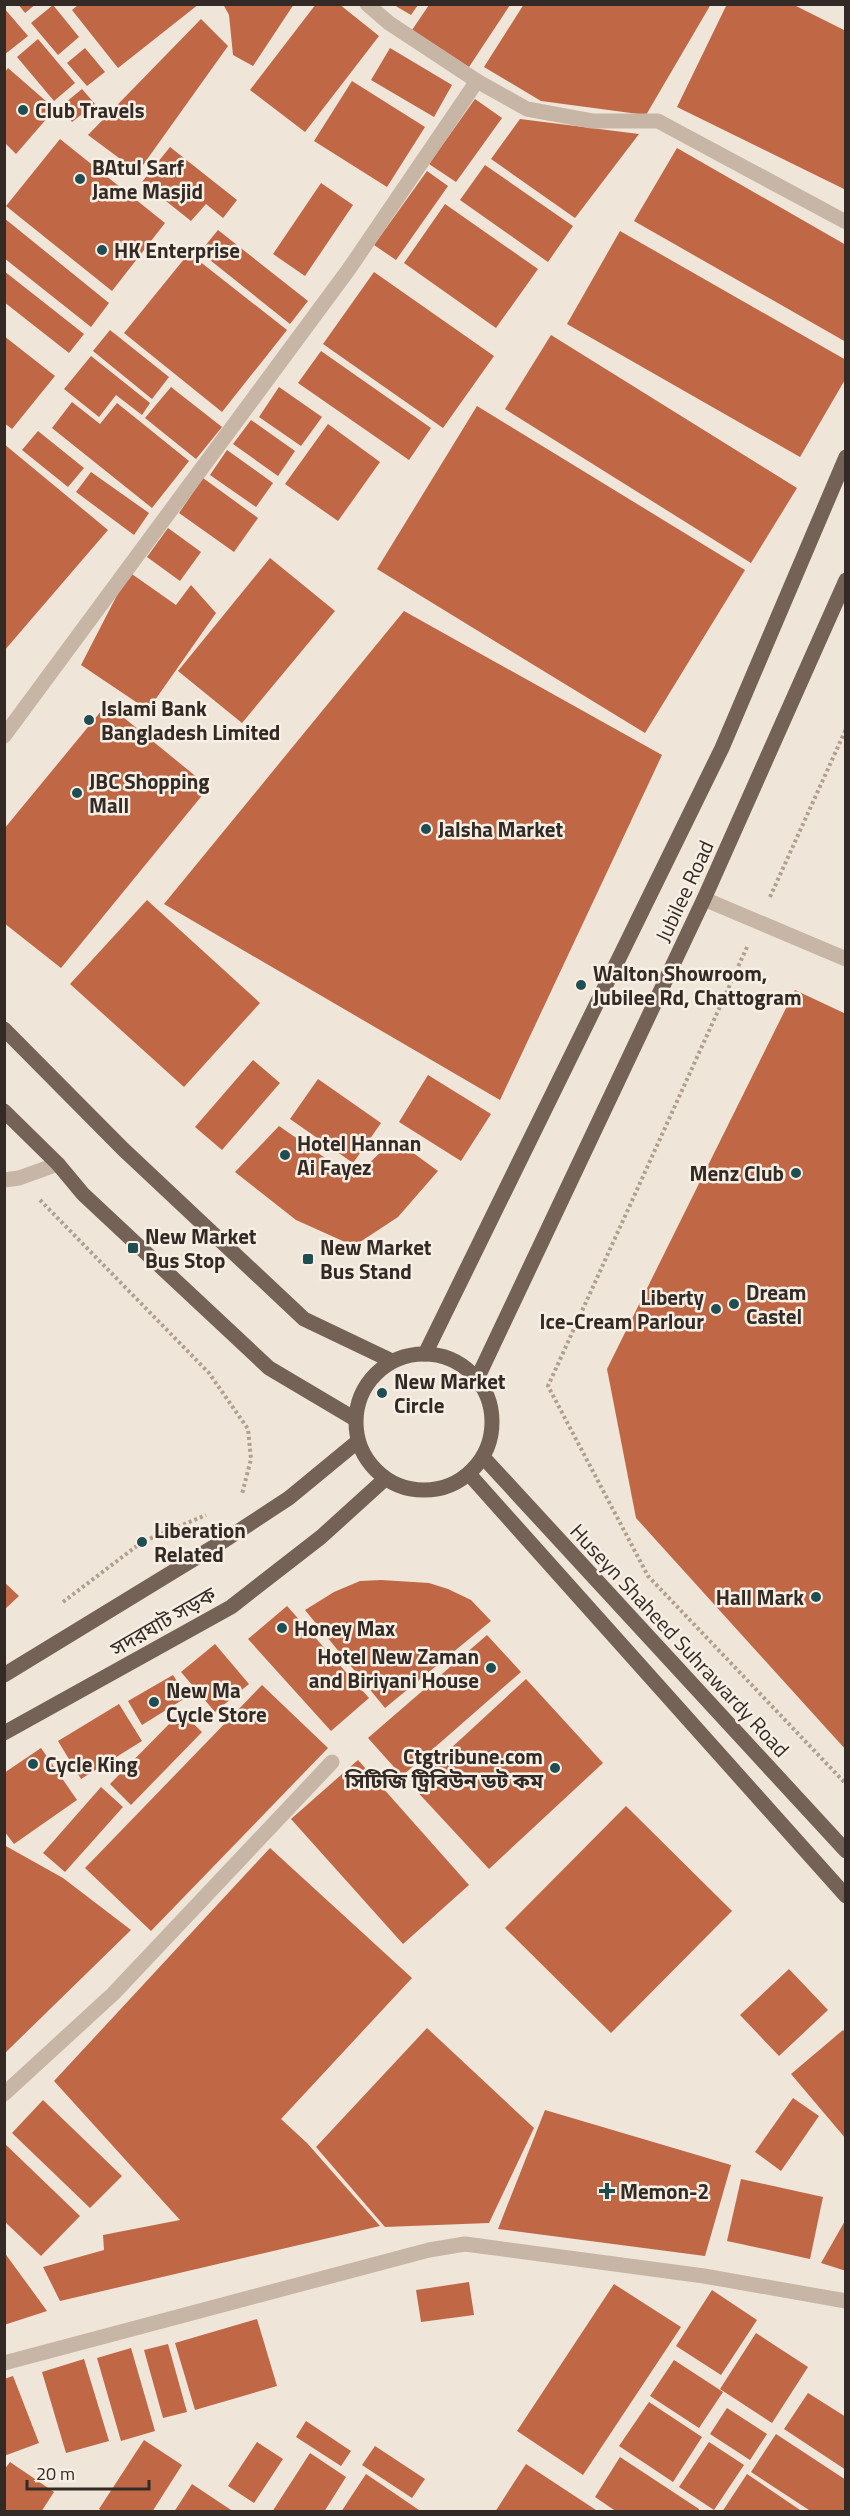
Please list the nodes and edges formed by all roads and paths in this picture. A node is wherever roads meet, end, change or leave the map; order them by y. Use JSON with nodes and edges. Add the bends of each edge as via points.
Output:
{"nodes":[{"id":1,"x":367,"y":4,"type":"edge"},
{"id":2,"x":477,"y":81,"type":"junction"},
{"id":3,"x":846,"y":222,"type":"edge"},
{"id":4,"x":846,"y":457,"type":"edge"},
{"id":5,"x":846,"y":580,"type":"edge"},
{"id":6,"x":846,"y":729,"type":"edge"},
{"id":7,"x":4,"y":736,"type":"edge"},
{"id":8,"x":704,"y":899,"type":"junction"},
{"id":9,"x":759,"y":921,"type":"junction"},
{"id":10,"x":846,"y":959,"type":"edge"},
{"id":11,"x":4,"y":1029,"type":"edge"},
{"id":12,"x":4,"y":1111,"type":"edge"},
{"id":13,"x":58,"y":1164,"type":"junction"},
{"id":14,"x":12,"y":1179,"type":"edge"},
{"id":15,"x":425,"y":1354,"type":"junction"},
{"id":16,"x":392,"y":1361,"type":"junction"},
{"id":17,"x":477,"y":1379,"type":"junction"},
{"id":18,"x":355,"y":1419,"type":"junction"},
{"id":19,"x":357,"y":1442,"type":"junction"},
{"id":20,"x":483,"y":1457,"type":"junction"},
{"id":21,"x":469,"y":1474,"type":"junction"},
{"id":22,"x":384,"y":1479,"type":"junction"},
{"id":23,"x":240,"y":1500,"type":"dead end"},
{"id":24,"x":208,"y":1514,"type":"dead end"},
{"id":25,"x":60,"y":1604,"type":"dead end"},
{"id":26,"x":4,"y":1675,"type":"edge"},
{"id":27,"x":4,"y":1733,"type":"edge"},
{"id":28,"x":332,"y":1762,"type":"dead end"},
{"id":29,"x":846,"y":1784,"type":"edge"},
{"id":30,"x":846,"y":1851,"type":"edge"},
{"id":31,"x":846,"y":1896,"type":"edge"},
{"id":32,"x":4,"y":2094,"type":"edge"},
{"id":33,"x":846,"y":2301,"type":"edge"},
{"id":34,"x":4,"y":2363,"type":"edge"}],
"edges":[{"from":1,"to":2,"type":"street"},
{"from":2,"to":3,"type":"street","via":[[527,109],[592,121],[658,121]]},
{"from":2,"to":7,"type":"street","via":[[349,269]]},
{"from":4,"to":15,"type":"main road","via":[[722,748]]},
{"from":5,"to":8,"type":"main road","name":"Jubilee Road"},
{"from":6,"to":9,"type":"path"},
{"from":8,"to":9,"type":"street"},
{"from":8,"to":17,"type":"main road","name":"Jubilee Road"},
{"from":9,"to":10,"type":"street"},
{"from":9,"to":29,"type":"path","via":[[548,1386],[648,1576]]},
{"from":11,"to":16,"type":"main road","via":[[123,1149],[304,1319]]},
{"from":12,"to":13,"type":"main road"},
{"from":13,"to":14,"type":"street"},
{"from":13,"to":18,"type":"main road","via":[[83,1194],[269,1368]]},
{"from":14,"to":23,"type":"path","via":[[209,1373],[248,1429],[251,1459]]},
{"from":15,"to":16,"type":"main road"},
{"from":15,"to":17,"type":"main road","via":[[444,1357]]},
{"from":16,"to":18,"type":"main road","via":[[373,1376],[360,1396]]},
{"from":17,"to":20,"type":"main road","via":[[488,1397],[492,1417],[491,1438]]},
{"from":18,"to":19,"type":"main road"},
{"from":19,"to":22,"type":"main road","via":[[368,1463]]},
{"from":19,"to":26,"type":"main road","name":"সদরঘাট সড়ক","via":[[289,1498]]},
{"from":20,"to":21,"type":"main road"},
{"from":20,"to":30,"type":"main road","name":"Huseyn Shaheed Suhrawardy Road"},
{"from":21,"to":22,"type":"main road","via":[[450,1486],[428,1491],[405,1488]]},
{"from":21,"to":31,"type":"main road"},
{"from":22,"to":27,"type":"main road","name":"সদরঘাট সড়ক","via":[[321,1537],[231,1608]]},
{"from":24,"to":25,"type":"path","via":[[142,1542]]},
{"from":28,"to":32,"type":"street","via":[[113,1995]]},
{"from":33,"to":34,"type":"street","via":[[704,2276],[465,2244],[429,2250]]}]}
